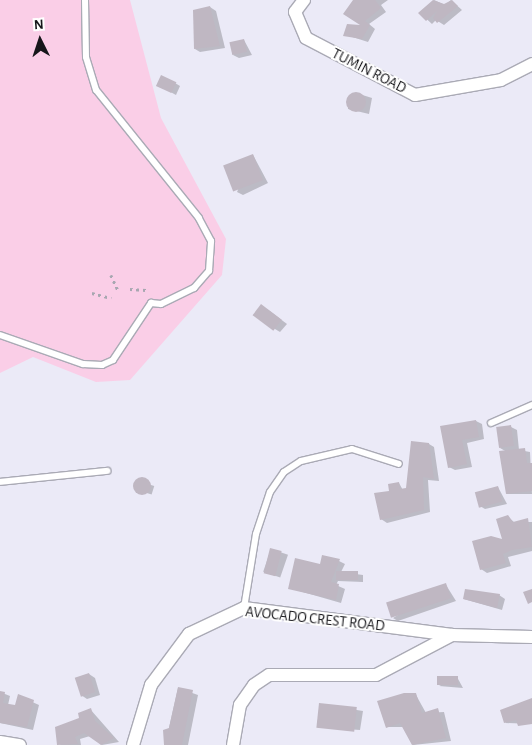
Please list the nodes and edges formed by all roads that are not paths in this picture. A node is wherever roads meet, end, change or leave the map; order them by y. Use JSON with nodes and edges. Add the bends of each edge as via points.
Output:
{"nodes":[{"id":1,"x":85,"y":0,"type":"edge"},
{"id":2,"x":304,"y":0,"type":"edge"},
{"id":3,"x":532,"y":64,"type":"edge"},
{"id":4,"x":0,"y":335,"type":"edge"},
{"id":5,"x":532,"y":405,"type":"edge"},
{"id":6,"x":491,"y":423,"type":"dead end"},
{"id":7,"x":399,"y":464,"type":"dead end"},
{"id":8,"x":107,"y":471,"type":"dead end"},
{"id":9,"x":0,"y":482,"type":"edge"},
{"id":10,"x":244,"y":608,"type":"junction"},
{"id":11,"x":452,"y":635,"type":"junction"},
{"id":12,"x":532,"y":637,"type":"edge"},
{"id":13,"x":0,"y":742,"type":"edge"},
{"id":14,"x":20,"y":745,"type":"edge"},
{"id":15,"x":133,"y":745,"type":"edge"},
{"id":16,"x":233,"y":745,"type":"edge"}],
"edges":[{"from":1,"to":4,"type":"lane","via":[[86,57],[96,90],[199,218],[211,241],[209,271],[194,288],[161,304],[151,303],[113,360],[102,365],[83,364]]},
{"from":2,"to":3,"type":"street","name":"TUMIN ROAD","via":[[295,12],[306,38],[415,95],[501,80]]},
{"from":5,"to":6,"type":"lane"},
{"from":7,"to":10,"type":"lane","via":[[352,449],[301,462],[284,472],[270,492],[256,534]]},
{"from":8,"to":9,"type":"lane"},
{"from":10,"to":11,"type":"street","name":"AVOCADO CREST ROAD"},
{"from":10,"to":15,"type":"street","name":"AVOCADO CREST ROAD","via":[[189,634],[151,685]]},
{"from":11,"to":12,"type":"street","name":"AVOCADO CREST ROAD"},
{"from":11,"to":16,"type":"street","via":[[376,675],[280,672],[262,678],[240,706]]},
{"from":13,"to":14,"type":"street"}]}
